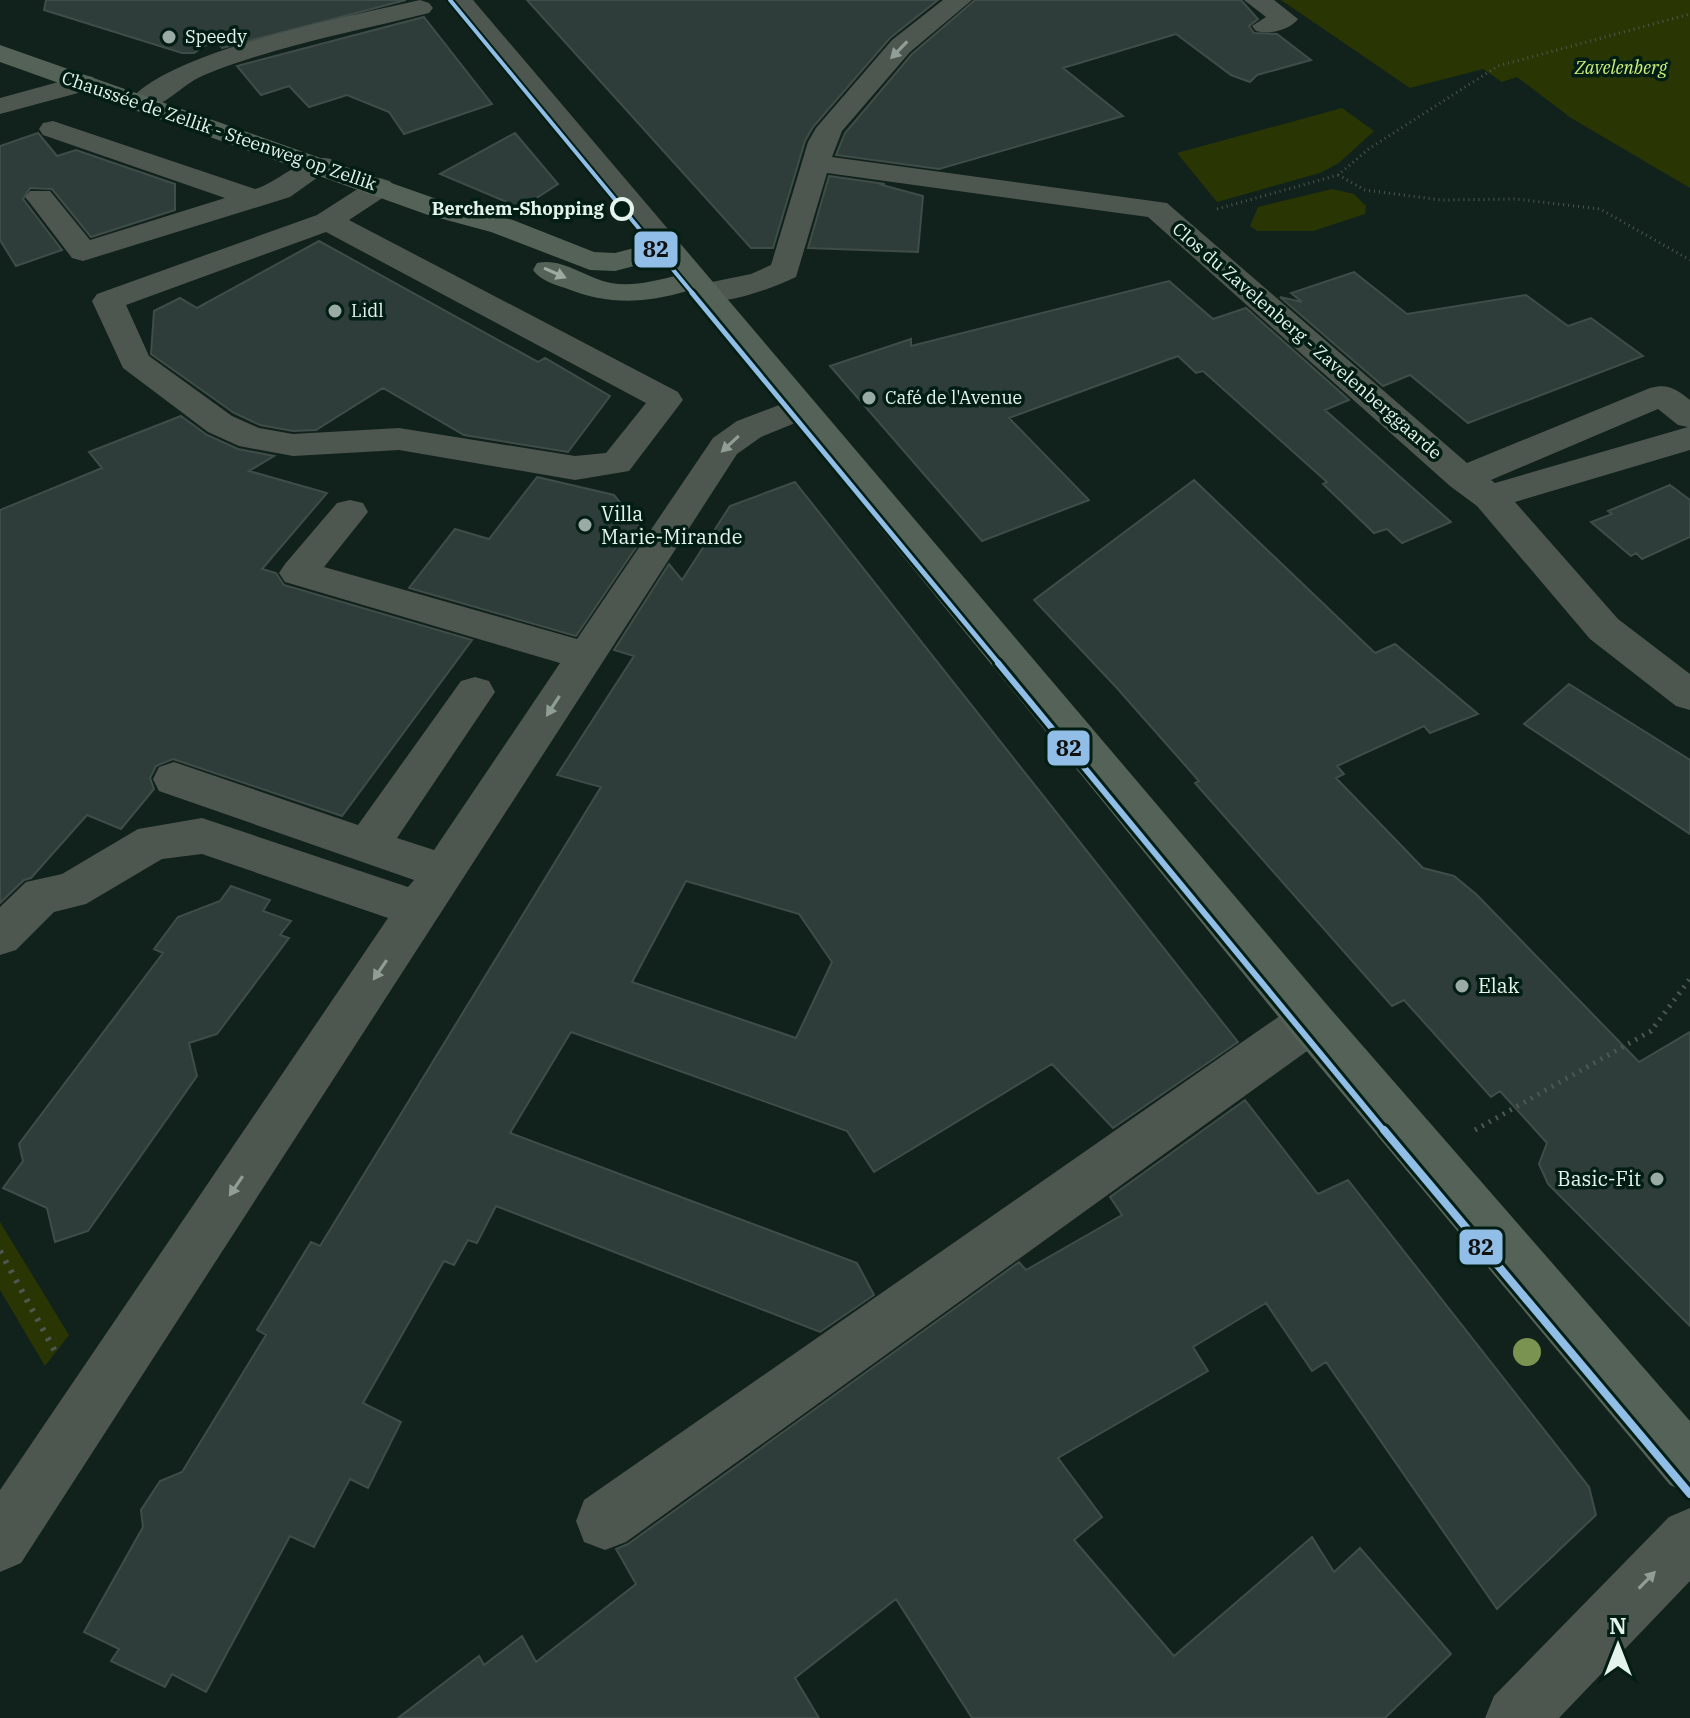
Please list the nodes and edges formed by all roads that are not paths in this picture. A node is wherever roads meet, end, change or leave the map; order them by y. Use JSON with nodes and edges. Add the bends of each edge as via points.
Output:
{"nodes":[{"id":1,"x":460,"y":0,"type":"edge"},
{"id":2,"x":959,"y":0,"type":"edge"},
{"id":3,"x":1257,"y":0,"type":"edge"},
{"id":4,"x":420,"y":8,"type":"dead end"},
{"id":5,"x":1265,"y":26,"type":"dead end"},
{"id":6,"x":0,"y":53,"type":"edge"},
{"id":7,"x":84,"y":83,"type":"junction"},
{"id":8,"x":142,"y":103,"type":"junction"},
{"id":9,"x":0,"y":106,"type":"edge"},
{"id":10,"x":53,"y":129,"type":"dead end"},
{"id":11,"x":816,"y":163,"type":"junction"},
{"id":12,"x":321,"y":165,"type":"junction"},
{"id":13,"x":380,"y":187,"type":"junction"},
{"id":14,"x":40,"y":197,"type":"dead end"},
{"id":15,"x":252,"y":198,"type":"junction"},
{"id":16,"x":438,"y":209,"type":"junction"},
{"id":17,"x":328,"y":221,"type":"junction"},
{"id":18,"x":668,"y":248,"type":"junction"},
{"id":19,"x":699,"y":286,"type":"junction"},
{"id":20,"x":798,"y":409,"type":"junction"},
{"id":21,"x":1690,"y":417,"type":"edge"},
{"id":22,"x":1690,"y":438,"type":"edge"},
{"id":23,"x":1476,"y":487,"type":"junction"},
{"id":24,"x":350,"y":512,"type":"dead end"},
{"id":25,"x":586,"y":656,"type":"junction"},
{"id":26,"x":475,"y":692,"type":"dead end"},
{"id":27,"x":1690,"y":695,"type":"edge"},
{"id":28,"x":174,"y":779,"type":"dead end"},
{"id":29,"x":366,"y":848,"type":"junction"},
{"id":30,"x":444,"y":872,"type":"junction"},
{"id":31,"x":420,"y":910,"type":"junction"},
{"id":32,"x":0,"y":936,"type":"edge"},
{"id":33,"x":1311,"y":1021,"type":"junction"},
{"id":34,"x":1690,"y":1465,"type":"edge"},
{"id":35,"x":605,"y":1521,"type":"dead end"},
{"id":36,"x":1690,"y":1538,"type":"edge"},
{"id":37,"x":0,"y":1542,"type":"edge"},
{"id":38,"x":1516,"y":1718,"type":"edge"}],
"edges":[{"from":1,"to":18,"type":"street"},
{"from":2,"to":11,"type":"street","one_way":true,"via":[[901,46],[830,128]]},
{"from":3,"to":5,"type":"street","via":[[1285,19]]},
{"from":4,"to":8,"type":"street","via":[[191,71]]},
{"from":6,"to":7,"type":"main road","name":"Chaussée de Zellik - Steenweg op Zellik"},
{"from":7,"to":8,"type":"main road","name":"Chaussée de Zellik - Steenweg op Zellik"},
{"from":7,"to":9,"type":"street"},
{"from":8,"to":12,"type":"main road","name":"Chaussée de Zellik - Steenweg op Zellik"},
{"from":10,"to":15,"type":"street"},
{"from":11,"to":19,"type":"street","via":[[785,270],[760,282]]},
{"from":11,"to":23,"type":"street","name":"Clos du Zavelenberg - Zavelenberggaarde","via":[[1157,209]]},
{"from":12,"to":13,"type":"main road","name":"Chaussée de Zellik - Steenweg op Zellik"},
{"from":12,"to":15,"type":"street","via":[[280,191]]},
{"from":13,"to":16,"type":"main road","name":"Chaussée de Zellik - Steenweg op Zellik"},
{"from":13,"to":17,"type":"street"},
{"from":14,"to":15,"type":"street","via":[[83,252]]},
{"from":16,"to":18,"type":"main road","name":"Chaussée de Zellik - Steenweg op Zellik","via":[[502,226],[590,261],[615,262]]},
{"from":16,"to":19,"type":"main road","name":"Chaussée de Zellik - Steenweg op Zellik","one_way":true,"via":[[482,240],[611,296]]},
{"from":17,"to":17,"type":"street","via":[[363,240],[666,400],[617,463],[575,468],[399,439],[293,445],[251,438],[220,424],[135,361],[108,301]]},
{"from":18,"to":19,"type":"main road"},
{"from":19,"to":20,"type":"main road"},
{"from":20,"to":25,"type":"street","one_way":true,"via":[[749,429],[725,446]]},
{"from":20,"to":33,"type":"main road"},
{"from":21,"to":23,"type":"street","via":[[1662,395]]},
{"from":22,"to":23,"type":"street"},
{"from":23,"to":27,"type":"street","name":"Clos du Zavelenberg - Zavelenberggaarde","via":[[1604,629]]},
{"from":24,"to":25,"type":"street","via":[[298,573]]},
{"from":25,"to":30,"type":"street","one_way":true},
{"from":26,"to":29,"type":"street"},
{"from":28,"to":29,"type":"street"},
{"from":29,"to":30,"type":"street"},
{"from":30,"to":31,"type":"street"},
{"from":31,"to":32,"type":"street","via":[[202,836],[153,842],[70,891],[42,895]]},
{"from":31,"to":37,"type":"street","one_way":true},
{"from":33,"to":34,"type":"main road"},
{"from":33,"to":35,"type":"street"},
{"from":38,"to":36,"type":"street","one_way":true}]}
